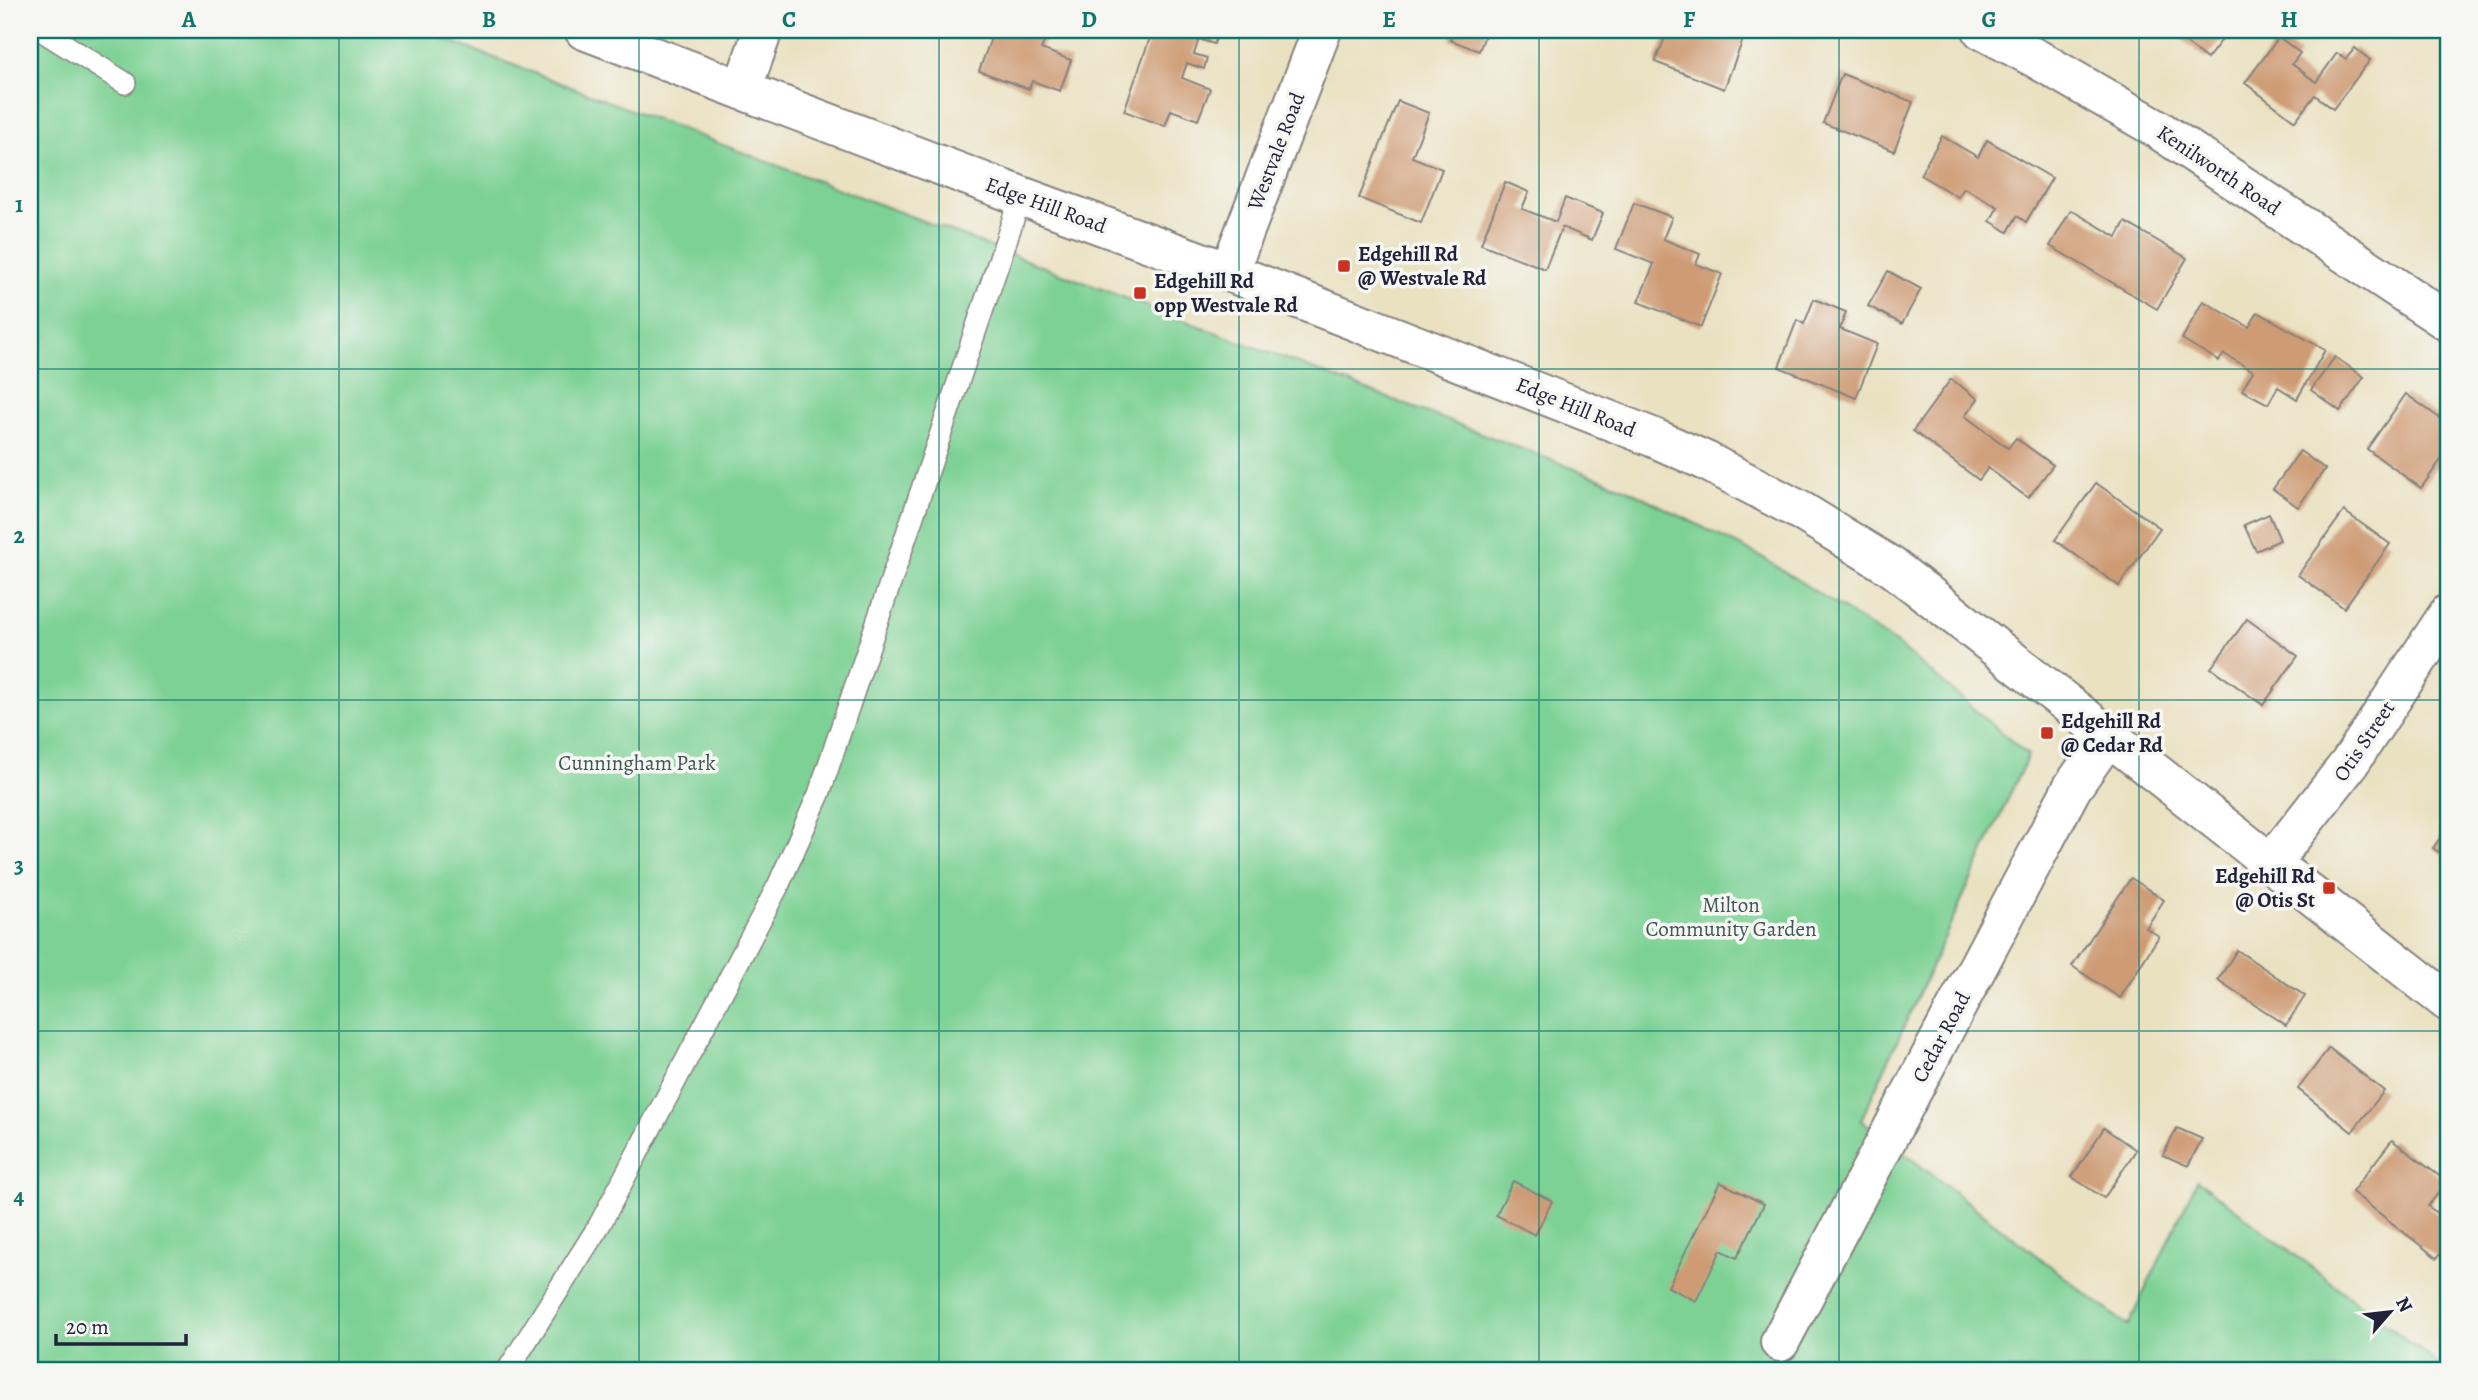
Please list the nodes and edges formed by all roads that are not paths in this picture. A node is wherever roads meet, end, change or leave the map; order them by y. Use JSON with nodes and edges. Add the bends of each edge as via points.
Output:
{"nodes":[{"id":1,"x":41,"y":30,"type":"edge"},
{"id":2,"x":584,"y":30,"type":"edge"},
{"id":3,"x":763,"y":30,"type":"edge"},
{"id":4,"x":1322,"y":30,"type":"edge"},
{"id":5,"x":1982,"y":30,"type":"edge"},
{"id":6,"x":125,"y":83,"type":"dead end"},
{"id":7,"x":742,"y":90,"type":"junction"},
{"id":8,"x":1021,"y":196,"type":"junction"},
{"id":9,"x":1229,"y":272,"type":"junction"},
{"id":10,"x":2448,"y":322,"type":"edge"},
{"id":11,"x":2448,"y":614,"type":"edge"},
{"id":12,"x":2109,"y":735,"type":"junction"},
{"id":13,"x":2272,"y":862,"type":"junction"},
{"id":14,"x":2448,"y":1002,"type":"edge"},
{"id":15,"x":1780,"y":1342,"type":"dead end"},
{"id":16,"x":508,"y":1370,"type":"edge"}],
"edges":[{"from":1,"to":6,"type":"lane"},
{"from":2,"to":7,"type":"street","name":"Edge Hill Road"},
{"from":3,"to":7,"type":"street"},
{"from":4,"to":9,"type":"street","name":"Westvale Road"},
{"from":5,"to":10,"type":"street","name":"Kenilworth Road","via":[[2153,126]]},
{"from":7,"to":8,"type":"street","name":"Edge Hill Road"},
{"from":8,"to":9,"type":"street","name":"Edge Hill Road"},
{"from":8,"to":16,"type":"lane","via":[[806,826],[600,1224]]},
{"from":9,"to":12,"type":"street","name":"Edge Hill Road","via":[[1706,461],[1801,511],[1892,568]]},
{"from":11,"to":13,"type":"street","name":"Otis Street","via":[[2342,773]]},
{"from":12,"to":13,"type":"street","name":"Edge Hill Road"},
{"from":12,"to":15,"type":"street","name":"Cedar Road","via":[[2066,800]]},
{"from":13,"to":14,"type":"street","name":"Edge Hill Road"}]}
